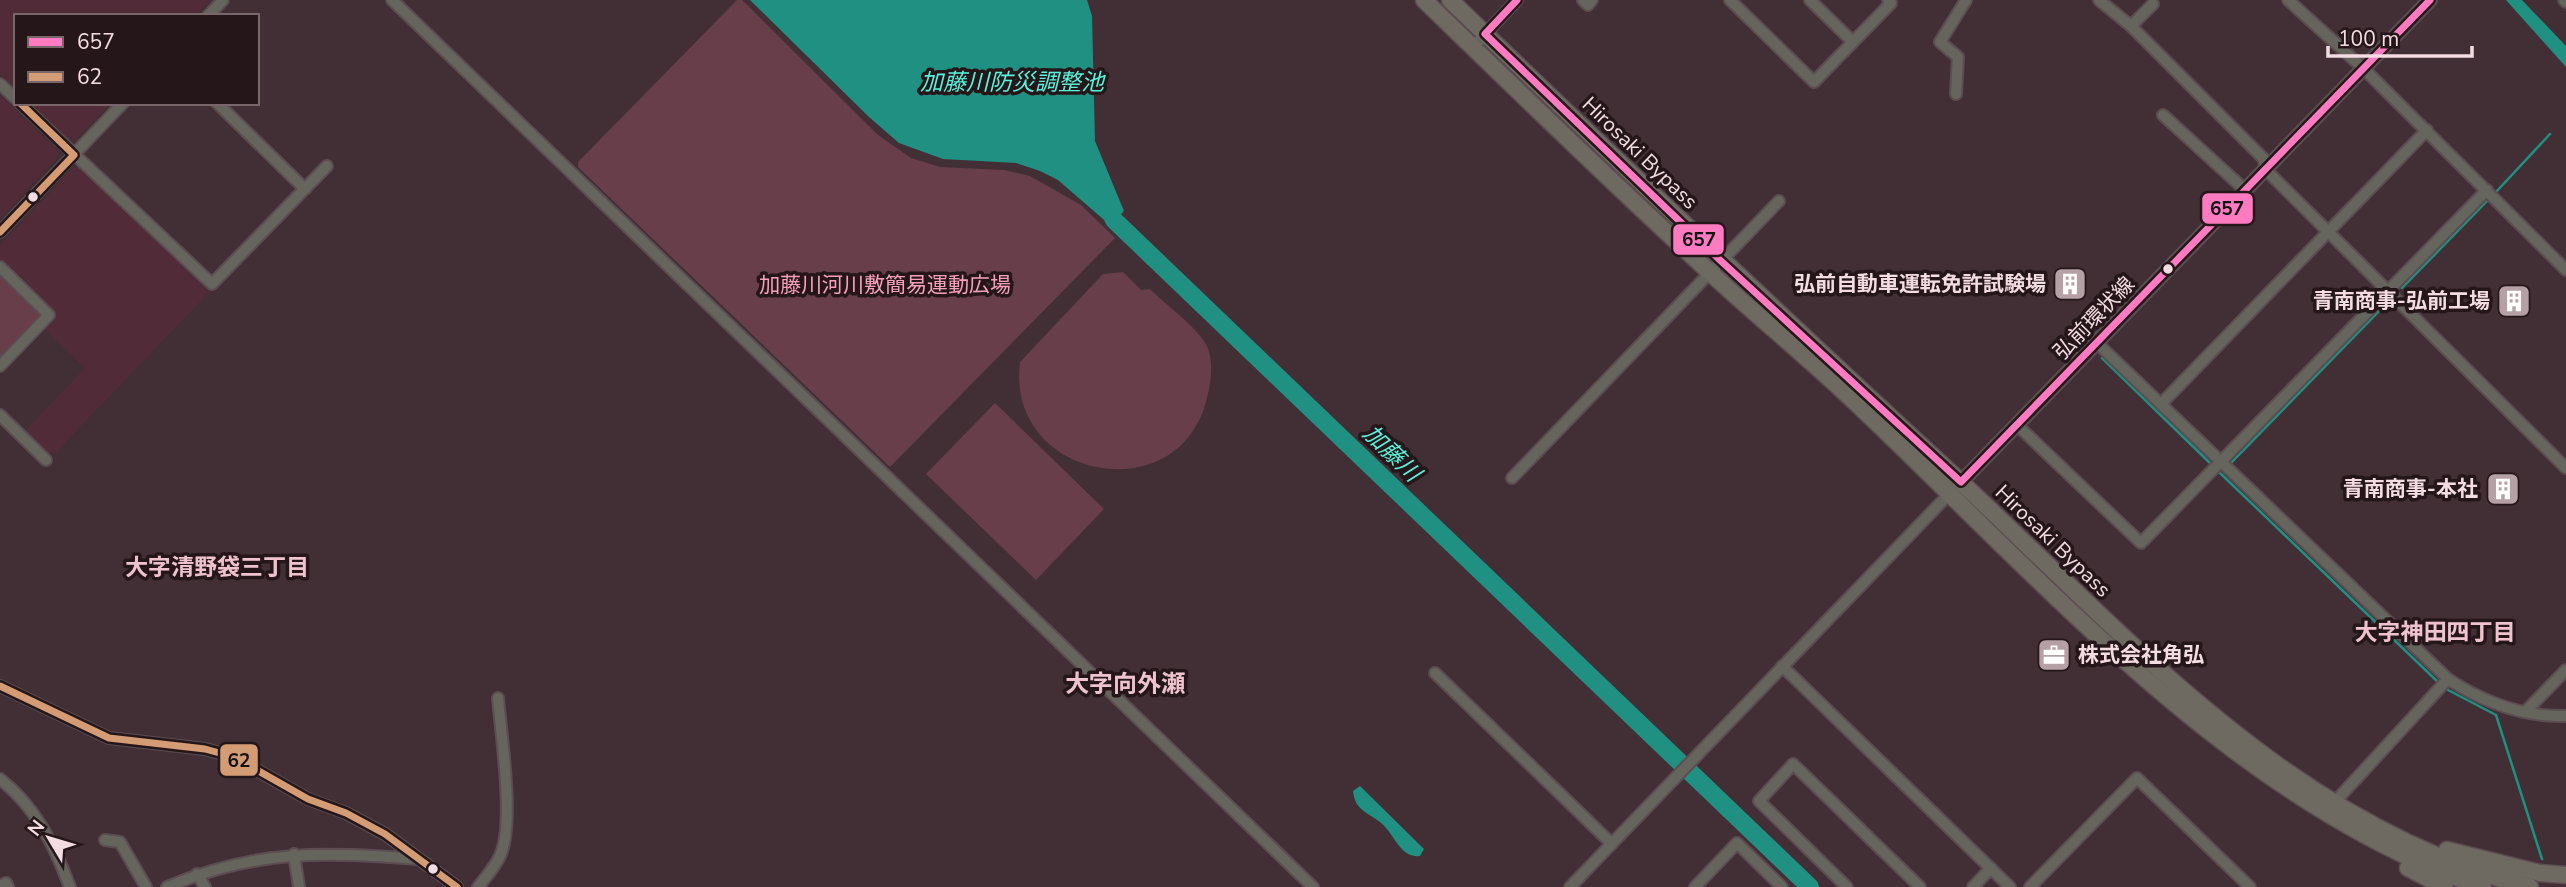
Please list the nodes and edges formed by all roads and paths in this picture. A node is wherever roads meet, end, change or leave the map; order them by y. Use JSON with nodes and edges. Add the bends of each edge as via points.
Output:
{"nodes":[{"id":1,"x":223,"y":0,"type":"edge"},
{"id":2,"x":392,"y":0,"type":"edge"},
{"id":3,"x":1424,"y":0,"type":"edge"},
{"id":4,"x":1450,"y":0,"type":"edge"},
{"id":5,"x":1517,"y":0,"type":"edge"},
{"id":6,"x":1583,"y":0,"type":"edge"},
{"id":7,"x":1592,"y":0,"type":"edge"},
{"id":8,"x":1730,"y":0,"type":"edge"},
{"id":9,"x":1810,"y":0,"type":"edge"},
{"id":10,"x":1888,"y":0,"type":"edge"},
{"id":11,"x":1966,"y":0,"type":"edge"},
{"id":12,"x":2099,"y":0,"type":"edge"},
{"id":13,"x":2430,"y":0,"type":"edge"},
{"id":14,"x":2290,"y":1,"type":"edge"},
{"id":15,"x":2153,"y":4,"type":"dead end"},
{"id":16,"x":210,"y":14,"type":"edge"},
{"id":17,"x":2131,"y":26,"type":"junction"},
{"id":18,"x":1485,"y":34,"type":"junction"},
{"id":19,"x":1853,"y":42,"type":"junction"},
{"id":20,"x":1473,"y":47,"type":"junction"},
{"id":21,"x":2364,"y":68,"type":"junction"},
{"id":22,"x":0,"y":83,"type":"edge"},
{"id":23,"x":1956,"y":94,"type":"dead end"},
{"id":24,"x":14,"y":97,"type":"edge"},
{"id":25,"x":22,"y":105,"type":"edge"},
{"id":26,"x":122,"y":105,"type":"edge"},
{"id":27,"x":219,"y":105,"type":"edge"},
{"id":28,"x":2163,"y":114,"type":"dead end"},
{"id":29,"x":2427,"y":130,"type":"junction"},
{"id":30,"x":74,"y":155,"type":"junction"},
{"id":31,"x":327,"y":166,"type":"dead end"},
{"id":32,"x":2265,"y":169,"type":"junction"},
{"id":33,"x":305,"y":189,"type":"junction"},
{"id":34,"x":2245,"y":190,"type":"junction"},
{"id":35,"x":2487,"y":190,"type":"junction"},
{"id":36,"x":1779,"y":201,"type":"dead end"},
{"id":37,"x":2329,"y":230,"type":"junction"},
{"id":38,"x":0,"y":232,"type":"edge"},
{"id":39,"x":0,"y":267,"type":"edge"},
{"id":40,"x":1715,"y":267,"type":"junction"},
{"id":41,"x":2566,"y":270,"type":"edge"},
{"id":42,"x":2388,"y":290,"type":"junction"},
{"id":43,"x":2097,"y":342,"type":"junction"},
{"id":44,"x":0,"y":366,"type":"edge"},
{"id":45,"x":2161,"y":404,"type":"junction"},
{"id":46,"x":0,"y":415,"type":"edge"},
{"id":47,"x":2017,"y":425,"type":"junction"},
{"id":48,"x":46,"y":460,"type":"dead end"},
{"id":49,"x":2220,"y":461,"type":"junction"},
{"id":50,"x":2566,"y":468,"type":"edge"},
{"id":51,"x":1512,"y":478,"type":"dead end"},
{"id":52,"x":1956,"y":487,"type":"junction"},
{"id":53,"x":1782,"y":666,"type":"junction"},
{"id":54,"x":2566,"y":670,"type":"edge"},
{"id":55,"x":1434,"y":673,"type":"dead end"},
{"id":56,"x":2448,"y":679,"type":"junction"},
{"id":57,"x":0,"y":685,"type":"edge"},
{"id":58,"x":498,"y":698,"type":"dead end"},
{"id":59,"x":2525,"y":712,"type":"junction"},
{"id":60,"x":2566,"y":716,"type":"edge"},
{"id":61,"x":0,"y":779,"type":"edge"},
{"id":62,"x":2333,"y":804,"type":"junction"},
{"id":63,"x":2345,"y":818,"type":"junction"},
{"id":64,"x":105,"y":840,"type":"dead end"},
{"id":65,"x":1612,"y":844,"type":"junction"},
{"id":66,"x":294,"y":854,"type":"junction"},
{"id":67,"x":421,"y":860,"type":"junction"},
{"id":68,"x":1991,"y":868,"type":"junction"},
{"id":69,"x":197,"y":874,"type":"junction"},
{"id":70,"x":2566,"y":875,"type":"edge"},
{"id":71,"x":1701,"y":885,"type":"edge"},
{"id":72,"x":0,"y":886,"type":"edge"},
{"id":73,"x":8,"y":887,"type":"edge"},
{"id":74,"x":70,"y":887,"type":"edge"},
{"id":75,"x":146,"y":887,"type":"edge"},
{"id":76,"x":167,"y":887,"type":"edge"},
{"id":77,"x":205,"y":887,"type":"edge"},
{"id":78,"x":299,"y":887,"type":"edge"},
{"id":79,"x":457,"y":887,"type":"edge"},
{"id":80,"x":478,"y":887,"type":"edge"},
{"id":81,"x":1312,"y":887,"type":"edge"},
{"id":82,"x":1570,"y":887,"type":"edge"},
{"id":83,"x":1782,"y":887,"type":"edge"},
{"id":84,"x":1847,"y":887,"type":"edge"},
{"id":85,"x":1920,"y":887,"type":"edge"},
{"id":86,"x":1973,"y":887,"type":"edge"},
{"id":87,"x":2010,"y":887,"type":"edge"},
{"id":88,"x":2031,"y":887,"type":"edge"},
{"id":89,"x":2250,"y":887,"type":"edge"},
{"id":90,"x":2445,"y":887,"type":"edge"},
{"id":91,"x":2483,"y":887,"type":"edge"},
{"id":92,"x":2530,"y":887,"type":"edge"}],
"edges":[{"from":1,"to":16,"type":"street"},
{"from":2,"to":81,"type":"street"},
{"from":3,"to":20,"type":"highway","name":"Hirosaki Bypass"},
{"from":4,"to":18,"type":"highway","name":"Hirosaki Bypass"},
{"from":5,"to":18,"type":"street"},
{"from":6,"to":7,"type":"street","via":[[1588,5]]},
{"from":8,"to":19,"type":"street","via":[[1814,82]]},
{"from":9,"to":19,"type":"street"},
{"from":10,"to":19,"type":"street","via":[[1891,3]]},
{"from":11,"to":23,"type":"street","via":[[1940,42],[1958,57]]},
{"from":12,"to":17,"type":"street"},
{"from":13,"to":21,"type":"main road","name":"弘前環状線"},
{"from":14,"to":21,"type":"street"},
{"from":15,"to":17,"type":"street"},
{"from":17,"to":32,"type":"street","via":[[2264,159]]},
{"from":18,"to":20,"type":"street"},
{"from":18,"to":40,"type":"highway","name":"Hirosaki Bypass"},
{"from":20,"to":40,"type":"highway","name":"Hirosaki Bypass"},
{"from":21,"to":29,"type":"street"},
{"from":21,"to":32,"type":"main road","name":"弘前環状線"},
{"from":22,"to":24,"type":"street"},
{"from":25,"to":30,"type":"street"},
{"from":26,"to":30,"type":"street"},
{"from":27,"to":33,"type":"street"},
{"from":28,"to":34,"type":"street"},
{"from":29,"to":35,"type":"street"},
{"from":29,"to":37,"type":"street"},
{"from":30,"to":33,"type":"street","via":[[212,284]]},
{"from":30,"to":38,"type":"street"},
{"from":31,"to":33,"type":"street"},
{"from":32,"to":34,"type":"main road","name":"弘前環状線"},
{"from":32,"to":37,"type":"street"},
{"from":34,"to":43,"type":"main road","name":"弘前環状線"},
{"from":35,"to":41,"type":"street"},
{"from":35,"to":42,"type":"street"},
{"from":36,"to":40,"type":"street"},
{"from":37,"to":42,"type":"street"},
{"from":37,"to":45,"type":"street"},
{"from":39,"to":44,"type":"street","via":[[49,315]]},
{"from":40,"to":51,"type":"street"},
{"from":40,"to":52,"type":"highway","name":"Hirosaki Bypass","via":[[1854,400]]},
{"from":42,"to":49,"type":"street"},
{"from":42,"to":50,"type":"street"},
{"from":43,"to":45,"type":"street"},
{"from":43,"to":47,"type":"main road","name":"弘前環状線"},
{"from":45,"to":49,"type":"street"},
{"from":46,"to":48,"type":"street"},
{"from":47,"to":49,"type":"street","via":[[2141,543]]},
{"from":47,"to":52,"type":"main road","name":"弘前環状線"},
{"from":49,"to":56,"type":"street"},
{"from":52,"to":53,"type":"street"},
{"from":52,"to":62,"type":"highway","name":"Hirosaki Bypass","via":[[2183,692]]},
{"from":52,"to":63,"type":"highway","name":"Hirosaki Bypass","via":[[2096,633],[2172,701],[2269,776]]},
{"from":53,"to":65,"type":"street"},
{"from":53,"to":68,"type":"street"},
{"from":54,"to":59,"type":"street"},
{"from":55,"to":65,"type":"street"},
{"from":56,"to":59,"type":"street","via":[[2484,699]]},
{"from":56,"to":62,"type":"street"},
{"from":57,"to":67,"type":"street","via":[[109,738],[205,749],[234,757],[308,799],[346,813]]},
{"from":58,"to":80,"type":"street","via":[[505,841],[501,855]]},
{"from":59,"to":60,"type":"street"},
{"from":61,"to":74,"type":"street","via":[[27,804],[54,843]]},
{"from":62,"to":63,"type":"highway","name":"Hirosaki Bypass"},
{"from":63,"to":70,"type":"highway","via":[[2447,850]]},
{"from":63,"to":90,"type":"highway","via":[[2387,857]]},
{"from":63,"to":91,"type":"highway","name":"Hirosaki Bypass","via":[[2403,856]]},
{"from":63,"to":92,"type":"highway","name":"Hirosaki Bypass","via":[[2481,873]]},
{"from":64,"to":75,"type":"street","via":[[120,842]]},
{"from":65,"to":82,"type":"street"},
{"from":66,"to":67,"type":"street","via":[[350,853]]},
{"from":66,"to":69,"type":"street"},
{"from":66,"to":78,"type":"street"},
{"from":67,"to":79,"type":"street"},
{"from":68,"to":86,"type":"street"},
{"from":68,"to":87,"type":"street"},
{"from":69,"to":76,"type":"street"},
{"from":69,"to":77,"type":"street"},
{"from":71,"to":83,"type":"street","via":[[1737,843]]},
{"from":72,"to":73,"type":"street","via":[[6,883]]},
{"from":84,"to":85,"type":"street","via":[[1759,801],[1793,764]]},
{"from":88,"to":89,"type":"street","via":[[2137,778]]}]}
